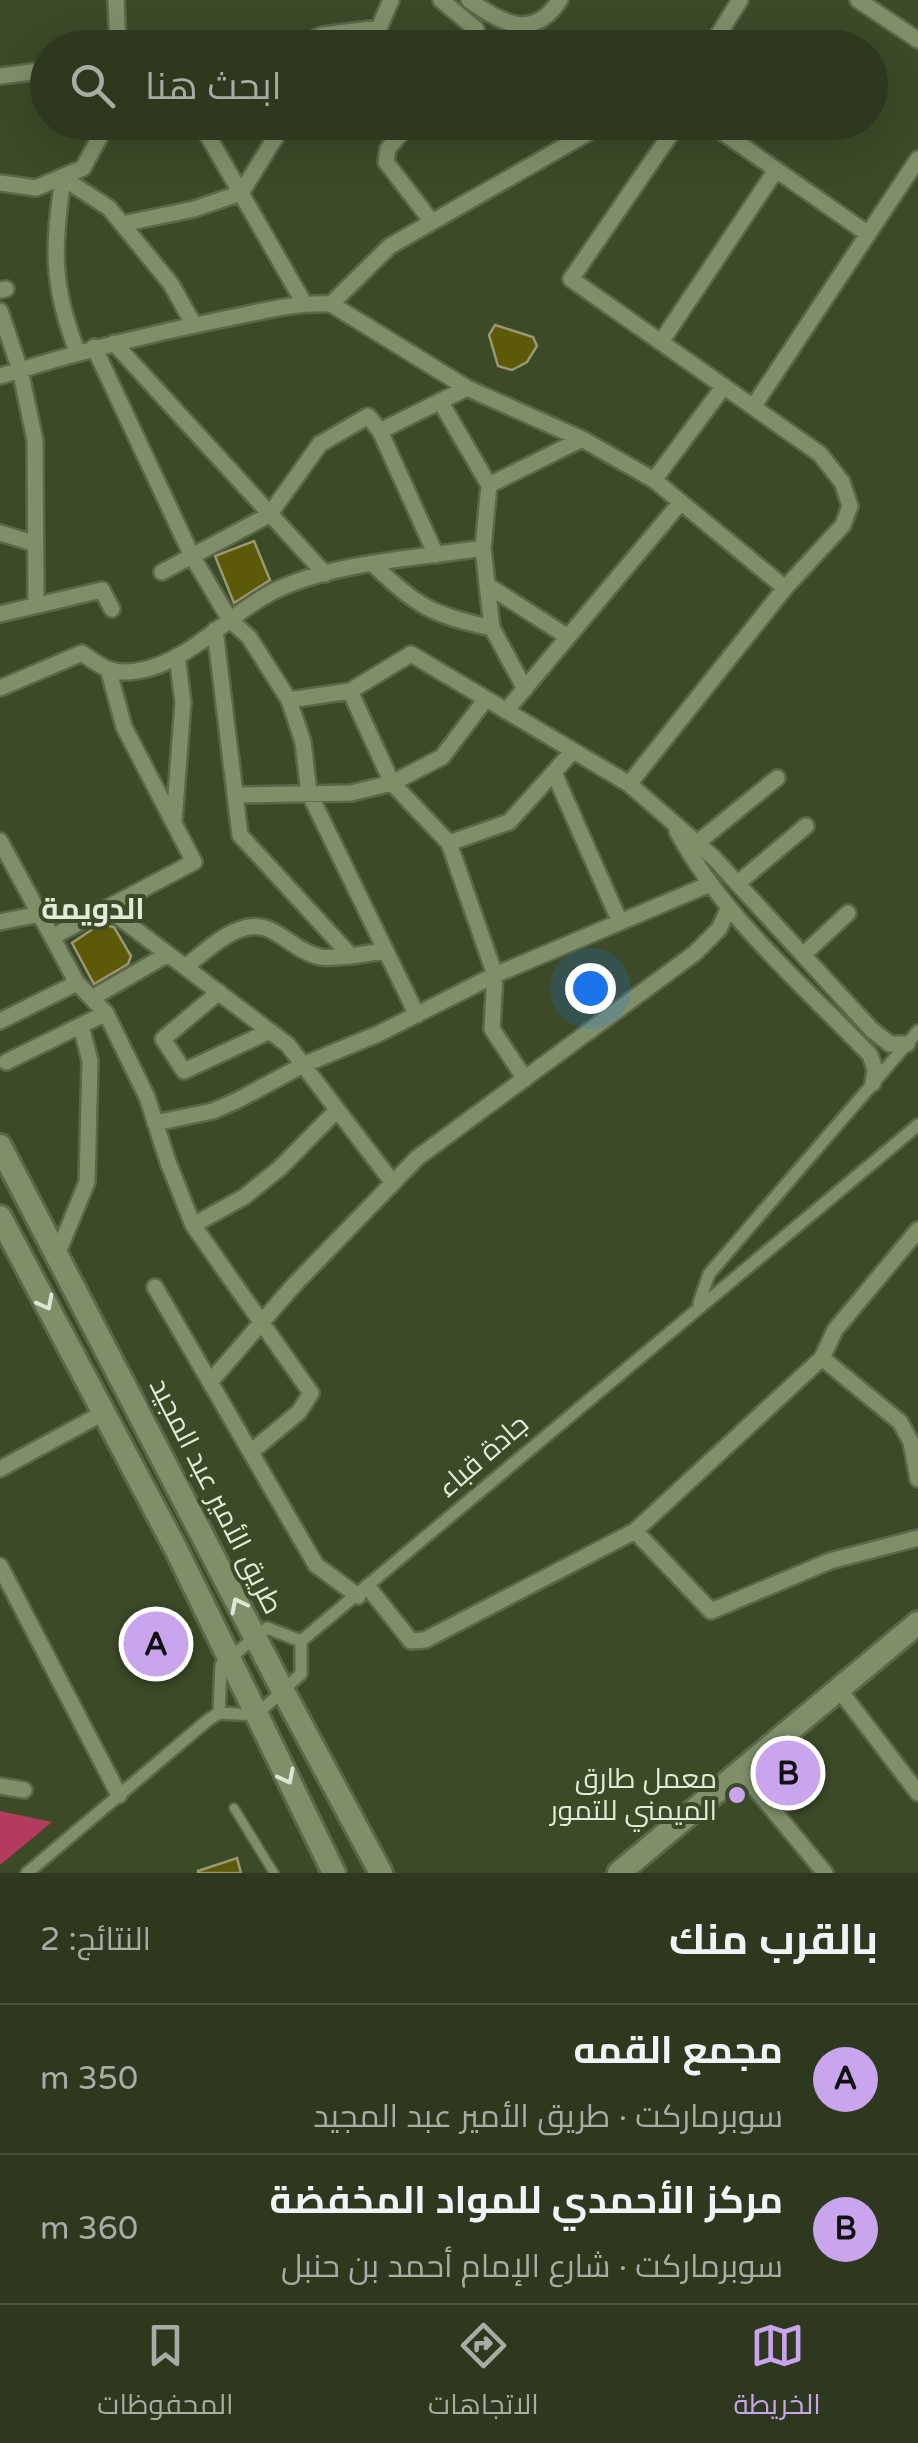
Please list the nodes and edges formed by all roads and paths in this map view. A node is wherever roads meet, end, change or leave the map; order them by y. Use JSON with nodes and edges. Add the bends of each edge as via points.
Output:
{"nodes":[{"id":1,"x":116,"y":0,"type":"edge"},
{"id":2,"x":391,"y":0,"type":"edge"},
{"id":3,"x":441,"y":0,"type":"edge"},
{"id":4,"x":469,"y":0,"type":"edge"},
{"id":5,"x":560,"y":0,"type":"edge"},
{"id":6,"x":740,"y":0,"type":"edge"},
{"id":7,"x":858,"y":0,"type":"edge"},
{"id":8,"x":893,"y":0,"type":"edge"},
{"id":9,"x":882,"y":16,"type":"junction"},
{"id":10,"x":117,"y":30,"type":"edge"},
{"id":11,"x":361,"y":30,"type":"edge"},
{"id":12,"x":475,"y":30,"type":"edge"},
{"id":13,"x":721,"y":30,"type":"edge"},
{"id":14,"x":918,"y":40,"type":"edge"},
{"id":15,"x":30,"y":72,"type":"edge"},
{"id":16,"x":0,"y":76,"type":"edge"},
{"id":17,"x":98,"y":140,"type":"edge"},
{"id":18,"x":210,"y":140,"type":"edge"},
{"id":19,"x":275,"y":140,"type":"edge"},
{"id":20,"x":395,"y":140,"type":"edge"},
{"id":21,"x":576,"y":140,"type":"edge"},
{"id":22,"x":667,"y":140,"type":"edge"},
{"id":23,"x":734,"y":140,"type":"edge"},
{"id":24,"x":918,"y":159,"type":"edge"},
{"id":25,"x":776,"y":170,"type":"junction"},
{"id":26,"x":63,"y":178,"type":"junction"},
{"id":27,"x":0,"y":184,"type":"edge"},
{"id":28,"x":241,"y":193,"type":"junction"},
{"id":29,"x":432,"y":222,"type":"junction"},
{"id":30,"x":122,"y":224,"type":"junction"},
{"id":31,"x":868,"y":234,"type":"junction"},
{"id":32,"x":304,"y":303,"type":"junction"},
{"id":33,"x":330,"y":304,"type":"junction"},
{"id":34,"x":0,"y":311,"type":"edge"},
{"id":35,"x":194,"y":325,"type":"junction"},
{"id":36,"x":661,"y":342,"type":"junction"},
{"id":37,"x":114,"y":343,"type":"junction"},
{"id":38,"x":94,"y":347,"type":"junction"},
{"id":39,"x":77,"y":352,"type":"junction"},
{"id":40,"x":20,"y":370,"type":"junction"},
{"id":41,"x":0,"y":376,"type":"edge"},
{"id":42,"x":724,"y":386,"type":"junction"},
{"id":43,"x":467,"y":388,"type":"junction"},
{"id":44,"x":440,"y":401,"type":"junction"},
{"id":45,"x":753,"y":407,"type":"junction"},
{"id":46,"x":380,"y":431,"type":"junction"},
{"id":47,"x":582,"y":439,"type":"junction"},
{"id":48,"x":654,"y":480,"type":"junction"},
{"id":49,"x":490,"y":486,"type":"junction"},
{"id":50,"x":681,"y":502,"type":"junction"},
{"id":51,"x":269,"y":515,"type":"junction"},
{"id":52,"x":0,"y":533,"type":"edge"},
{"id":53,"x":33,"y":543,"type":"junction"},
{"id":54,"x":483,"y":548,"type":"junction"},
{"id":55,"x":436,"y":555,"type":"junction"},
{"id":56,"x":192,"y":556,"type":"junction"},
{"id":57,"x":374,"y":565,"type":"junction"},
{"id":58,"x":162,"y":572,"type":"dead end"},
{"id":59,"x":325,"y":574,"type":"junction"},
{"id":60,"x":487,"y":585,"type":"junction"},
{"id":61,"x":785,"y":588,"type":"junction"},
{"id":62,"x":36,"y":603,"type":"junction"},
{"id":63,"x":112,"y":609,"type":"dead end"},
{"id":64,"x":0,"y":614,"type":"edge"},
{"id":65,"x":230,"y":620,"type":"junction"},
{"id":66,"x":492,"y":628,"type":"junction"},
{"id":67,"x":215,"y":630,"type":"junction"},
{"id":68,"x":568,"y":637,"type":"junction"},
{"id":69,"x":177,"y":656,"type":"junction"},
{"id":70,"x":109,"y":672,"type":"junction"},
{"id":71,"x":0,"y":688,"type":"edge"},
{"id":72,"x":524,"y":689,"type":"junction"},
{"id":73,"x":350,"y":691,"type":"junction"},
{"id":74,"x":486,"y":699,"type":"junction"},
{"id":75,"x":289,"y":700,"type":"junction"},
{"id":76,"x":506,"y":711,"type":"junction"},
{"id":77,"x":574,"y":751,"type":"junction"},
{"id":78,"x":554,"y":773,"type":"junction"},
{"id":79,"x":778,"y":778,"type":"dead end"},
{"id":80,"x":392,"y":782,"type":"junction"},
{"id":81,"x":629,"y":784,"type":"junction"},
{"id":82,"x":309,"y":792,"type":"junction"},
{"id":83,"x":236,"y":795,"type":"junction"},
{"id":84,"x":670,"y":820,"type":"junction"},
{"id":85,"x":174,"y":823,"type":"junction"},
{"id":86,"x":806,"y":826,"type":"dead end"},
{"id":87,"x":0,"y":841,"type":"edge"},
{"id":88,"x":449,"y":843,"type":"junction"},
{"id":89,"x":697,"y":843,"type":"junction"},
{"id":90,"x":738,"y":883,"type":"junction"},
{"id":91,"x":710,"y":884,"type":"junction"},
{"id":92,"x":106,"y":908,"type":"junction"},
{"id":93,"x":729,"y":908,"type":"junction"},
{"id":94,"x":848,"y":913,"type":"dead end"},
{"id":95,"x":40,"y":914,"type":"junction"},
{"id":96,"x":0,"y":922,"type":"edge"},
{"id":97,"x":620,"y":922,"type":"junction"},
{"id":98,"x":52,"y":936,"type":"junction"},
{"id":99,"x":384,"y":952,"type":"junction"},
{"id":100,"x":168,"y":954,"type":"junction"},
{"id":101,"x":803,"y":955,"type":"junction"},
{"id":102,"x":351,"y":956,"type":"junction"},
{"id":103,"x":185,"y":967,"type":"junction"},
{"id":104,"x":495,"y":975,"type":"junction"},
{"id":105,"x":77,"y":983,"type":"junction"},
{"id":106,"x":219,"y":992,"type":"junction"},
{"id":107,"x":92,"y":998,"type":"junction"},
{"id":108,"x":106,"y":1013,"type":"junction"},
{"id":109,"x":417,"y":1015,"type":"junction"},
{"id":110,"x":0,"y":1021,"type":"edge"},
{"id":111,"x":81,"y":1026,"type":"junction"},
{"id":112,"x":270,"y":1031,"type":"junction"},
{"id":113,"x":918,"y":1031,"type":"edge"},
{"id":114,"x":906,"y":1044,"type":"junction"},
{"id":115,"x":6,"y":1062,"type":"dead end"},
{"id":116,"x":303,"y":1065,"type":"junction"},
{"id":117,"x":525,"y":1080,"type":"junction"},
{"id":118,"x":873,"y":1083,"type":"junction"},
{"id":119,"x":337,"y":1110,"type":"junction"},
{"id":120,"x":155,"y":1123,"type":"junction"},
{"id":121,"x":918,"y":1125,"type":"edge"},
{"id":122,"x":0,"y":1146,"type":"edge"},
{"id":123,"x":392,"y":1183,"type":"junction"},
{"id":124,"x":0,"y":1217,"type":"edge"},
{"id":125,"x":194,"y":1225,"type":"junction"},
{"id":126,"x":918,"y":1230,"type":"edge"},
{"id":127,"x":57,"y":1255,"type":"junction"},
{"id":128,"x":155,"y":1286,"type":"dead end"},
{"id":129,"x":697,"y":1307,"type":"junction"},
{"id":130,"x":92,"y":1322,"type":"junction"},
{"id":131,"x":261,"y":1323,"type":"junction"},
{"id":132,"x":63,"y":1336,"type":"junction"},
{"id":133,"x":822,"y":1358,"type":"junction"},
{"id":134,"x":212,"y":1381,"type":"junction"},
{"id":135,"x":103,"y":1413,"type":"junction"},
{"id":136,"x":252,"y":1451,"type":"junction"},
{"id":137,"x":0,"y":1468,"type":"edge"},
{"id":138,"x":918,"y":1479,"type":"edge"},
{"id":139,"x":635,"y":1531,"type":"junction"},
{"id":140,"x":918,"y":1538,"type":"edge"},
{"id":141,"x":0,"y":1566,"type":"edge"},
{"id":142,"x":363,"y":1591,"type":"junction"},
{"id":143,"x":918,"y":1623,"type":"edge"},
{"id":144,"x":255,"y":1637,"type":"junction"},
{"id":145,"x":300,"y":1641,"type":"junction"},
{"id":146,"x":838,"y":1688,"type":"junction"},
{"id":147,"x":283,"y":1691,"type":"junction"},
{"id":148,"x":219,"y":1713,"type":"junction"},
{"id":149,"x":256,"y":1715,"type":"junction"},
{"id":150,"x":740,"y":1770,"type":"junction"},
{"id":151,"x":0,"y":1786,"type":"edge"},
{"id":152,"x":24,"y":1790,"type":"dead end"},
{"id":153,"x":918,"y":1793,"type":"edge"},
{"id":154,"x":119,"y":1796,"type":"junction"},
{"id":155,"x":234,"y":1808,"type":"dead end"},
{"id":156,"x":28,"y":1873,"type":"edge"},
{"id":157,"x":274,"y":1873,"type":"edge"},
{"id":158,"x":334,"y":1873,"type":"edge"},
{"id":159,"x":381,"y":1873,"type":"edge"},
{"id":160,"x":619,"y":1873,"type":"edge"},
{"id":161,"x":825,"y":1873,"type":"edge"}],
"edges":[{"from":1,"to":10,"type":"street"},
{"from":2,"to":11,"type":"street","via":[[380,28]]},
{"from":3,"to":12,"type":"street"},
{"from":4,"to":5,"type":"street","via":[[507,23],[529,26],[548,19]]},
{"from":6,"to":13,"type":"street"},
{"from":7,"to":9,"type":"street"},
{"from":8,"to":9,"type":"street"},
{"from":9,"to":14,"type":"street"},
{"from":15,"to":16,"type":"street"},
{"from":17,"to":26,"type":"street","via":[[83,168]]},
{"from":18,"to":28,"type":"street"},
{"from":19,"to":28,"type":"street"},
{"from":20,"to":29,"type":"street","via":[[386,162]]},
{"from":21,"to":29,"type":"street"},
{"from":22,"to":36,"type":"street","via":[[571,278]]},
{"from":23,"to":25,"type":"street"},
{"from":24,"to":31,"type":"street"},
{"from":25,"to":31,"type":"street"},
{"from":25,"to":36,"type":"street"},
{"from":26,"to":27,"type":"street","via":[[36,188]]},
{"from":26,"to":30,"type":"street"},
{"from":26,"to":39,"type":"street","via":[[56,285]]},
{"from":28,"to":30,"type":"street"},
{"from":28,"to":32,"type":"street"},
{"from":29,"to":33,"type":"street","via":[[390,246]]},
{"from":30,"to":35,"type":"street","via":[[171,284]]},
{"from":31,"to":45,"type":"street"},
{"from":32,"to":33,"type":"street"},
{"from":32,"to":35,"type":"street"},
{"from":33,"to":43,"type":"street"},
{"from":34,"to":40,"type":"street"},
{"from":35,"to":37,"type":"street"},
{"from":36,"to":42,"type":"street"},
{"from":37,"to":38,"type":"street"},
{"from":37,"to":51,"type":"street"},
{"from":38,"to":39,"type":"street"},
{"from":38,"to":56,"type":"street"},
{"from":39,"to":40,"type":"street"},
{"from":40,"to":41,"type":"street"},
{"from":40,"to":53,"type":"street","via":[[35,440]]},
{"from":42,"to":45,"type":"street"},
{"from":42,"to":48,"type":"street"},
{"from":43,"to":44,"type":"street"},
{"from":43,"to":47,"type":"street"},
{"from":44,"to":46,"type":"street"},
{"from":44,"to":49,"type":"street"},
{"from":45,"to":61,"type":"street","via":[[820,454],[842,482],[850,506],[843,524]]},
{"from":46,"to":51,"type":"street","via":[[368,416],[320,444]]},
{"from":46,"to":55,"type":"street"},
{"from":47,"to":48,"type":"street"},
{"from":47,"to":49,"type":"street"},
{"from":48,"to":50,"type":"street"},
{"from":49,"to":54,"type":"street"},
{"from":50,"to":61,"type":"street"},
{"from":50,"to":68,"type":"street"},
{"from":51,"to":56,"type":"street"},
{"from":51,"to":59,"type":"street"},
{"from":52,"to":53,"type":"street"},
{"from":53,"to":62,"type":"street"},
{"from":54,"to":55,"type":"street"},
{"from":54,"to":60,"type":"street"},
{"from":55,"to":57,"type":"street"},
{"from":56,"to":58,"type":"street"},
{"from":56,"to":65,"type":"street"},
{"from":57,"to":59,"type":"street"},
{"from":57,"to":66,"type":"street","via":[[406,596],[443,617]]},
{"from":59,"to":65,"type":"street","via":[[275,591]]},
{"from":60,"to":66,"type":"street"},
{"from":60,"to":68,"type":"street"},
{"from":61,"to":81,"type":"street"},
{"from":62,"to":63,"type":"street","via":[[102,590]]},
{"from":62,"to":64,"type":"street"},
{"from":65,"to":67,"type":"street"},
{"from":65,"to":75,"type":"street","via":[[249,637]]},
{"from":66,"to":72,"type":"street"},
{"from":67,"to":69,"type":"street"},
{"from":67,"to":83,"type":"street"},
{"from":68,"to":72,"type":"street"},
{"from":69,"to":70,"type":"street","via":[[139,671]]},
{"from":69,"to":85,"type":"street","via":[[183,702]]},
{"from":70,"to":71,"type":"street","via":[[82,652]]},
{"from":70,"to":85,"type":"street","via":[[124,727]]},
{"from":72,"to":76,"type":"street"},
{"from":73,"to":74,"type":"street","via":[[411,654]]},
{"from":73,"to":75,"type":"street"},
{"from":73,"to":80,"type":"street"},
{"from":74,"to":76,"type":"street"},
{"from":74,"to":80,"type":"street","via":[[442,758]]},
{"from":75,"to":82,"type":"street"},
{"from":76,"to":77,"type":"street"},
{"from":77,"to":78,"type":"street"},
{"from":77,"to":81,"type":"street"},
{"from":78,"to":88,"type":"street","via":[[509,822]]},
{"from":78,"to":97,"type":"street"},
{"from":79,"to":89,"type":"street"},
{"from":80,"to":82,"type":"street","via":[[350,793]]},
{"from":80,"to":88,"type":"street"},
{"from":81,"to":84,"type":"street"},
{"from":82,"to":83,"type":"street"},
{"from":82,"to":99,"type":"street"},
{"from":83,"to":102,"type":"street","via":[[240,835]]},
{"from":84,"to":89,"type":"street"},
{"from":84,"to":91,"type":"street"},
{"from":85,"to":92,"type":"street","via":[[194,862]]},
{"from":86,"to":90,"type":"street"},
{"from":87,"to":95,"type":"street"},
{"from":88,"to":104,"type":"street"},
{"from":89,"to":90,"type":"street"},
{"from":90,"to":101,"type":"street"},
{"from":91,"to":93,"type":"street"},
{"from":91,"to":97,"type":"street"},
{"from":92,"to":98,"type":"street"},
{"from":92,"to":100,"type":"street"},
{"from":93,"to":117,"type":"street","via":[[695,953]]},
{"from":93,"to":118,"type":"street","via":[[870,1055]]},
{"from":94,"to":101,"type":"street"},
{"from":95,"to":96,"type":"street"},
{"from":95,"to":98,"type":"street"},
{"from":97,"to":104,"type":"street"},
{"from":98,"to":105,"type":"street"},
{"from":99,"to":102,"type":"street"},
{"from":99,"to":109,"type":"street"},
{"from":100,"to":103,"type":"street"},
{"from":100,"to":107,"type":"street"},
{"from":101,"to":114,"type":"street","via":[[872,1030],[890,1044]]},
{"from":102,"to":103,"type":"street","via":[[320,957],[264,925],[248,926]]},
{"from":103,"to":106,"type":"street"},
{"from":104,"to":109,"type":"street"},
{"from":104,"to":117,"type":"street","via":[[492,1029]]},
{"from":105,"to":107,"type":"street"},
{"from":105,"to":110,"type":"street"},
{"from":106,"to":112,"type":"street"},
{"from":106,"to":112,"type":"street","via":[[163,1039],[184,1072]]},
{"from":107,"to":108,"type":"street"},
{"from":108,"to":111,"type":"street"},
{"from":108,"to":120,"type":"street"},
{"from":109,"to":116,"type":"street"},
{"from":111,"to":115,"type":"street"},
{"from":111,"to":127,"type":"street","via":[[90,1061],[86,1182]]},
{"from":112,"to":116,"type":"street"},
{"from":113,"to":114,"type":"street","name":"جادة قباء"},
{"from":114,"to":118,"type":"street","name":"جادة قباء"},
{"from":116,"to":119,"type":"street"},
{"from":116,"to":120,"type":"street","via":[[213,1110]]},
{"from":117,"to":123,"type":"street"},
{"from":118,"to":129,"type":"street","name":"جادة قباء","via":[[709,1274]]},
{"from":119,"to":123,"type":"street"},
{"from":119,"to":125,"type":"street","via":[[244,1197]]},
{"from":120,"to":125,"type":"street"},
{"from":121,"to":129,"type":"street","name":"جادة قباء"},
{"from":122,"to":127,"type":"main road","name":"طريق الأمير عبد المجيد"},
{"from":123,"to":131,"type":"street"},
{"from":124,"to":132,"type":"main road","one_way":true},
{"from":125,"to":131,"type":"street"},
{"from":126,"to":133,"type":"street","via":[[834,1330]]},
{"from":127,"to":130,"type":"main road","name":"طريق الأمير عبد المجيد"},
{"from":128,"to":134,"type":"street"},
{"from":129,"to":142,"type":"street","name":"جادة قباء"},
{"from":130,"to":132,"type":"main road"},
{"from":144,"to":130,"type":"main road","name":"طريق الأمير عبد المجيد","one_way":true},
{"from":131,"to":134,"type":"street"},
{"from":131,"to":136,"type":"street","via":[[311,1392],[299,1412]]},
{"from":132,"to":135,"type":"main road"},
{"from":133,"to":138,"type":"street","via":[[900,1422]]},
{"from":133,"to":139,"type":"street"},
{"from":134,"to":136,"type":"street"},
{"from":135,"to":137,"type":"street"},
{"from":135,"to":149,"type":"main road"},
{"from":136,"to":142,"type":"street","via":[[316,1565]]},
{"from":139,"to":140,"type":"street","via":[[711,1611],[830,1561]]},
{"from":139,"to":142,"type":"street","via":[[424,1640],[411,1641]]},
{"from":141,"to":154,"type":"street"},
{"from":142,"to":145,"type":"street","name":"جادة قباء"},
{"from":143,"to":146,"type":"main road"},
{"from":144,"to":145,"type":"street","via":[[268,1628]]},
{"from":144,"to":147,"type":"main road","name":"طريق الأمير عبد المجيد"},
{"from":144,"to":148,"type":"street","via":[[221,1664]]},
{"from":145,"to":147,"type":"street","via":[[302,1674]]},
{"from":146,"to":150,"type":"main road"},
{"from":146,"to":153,"type":"street"},
{"from":147,"to":149,"type":"street"},
{"from":147,"to":159,"type":"main road","name":"طريق الأمير عبد المجيد"},
{"from":148,"to":149,"type":"street"},
{"from":148,"to":154,"type":"street"},
{"from":149,"to":158,"type":"main road","one_way":true},
{"from":150,"to":160,"type":"main road"},
{"from":150,"to":161,"type":"street"},
{"from":151,"to":152,"type":"street"},
{"from":154,"to":156,"type":"street"},
{"from":155,"to":157,"type":"lane"}]}
